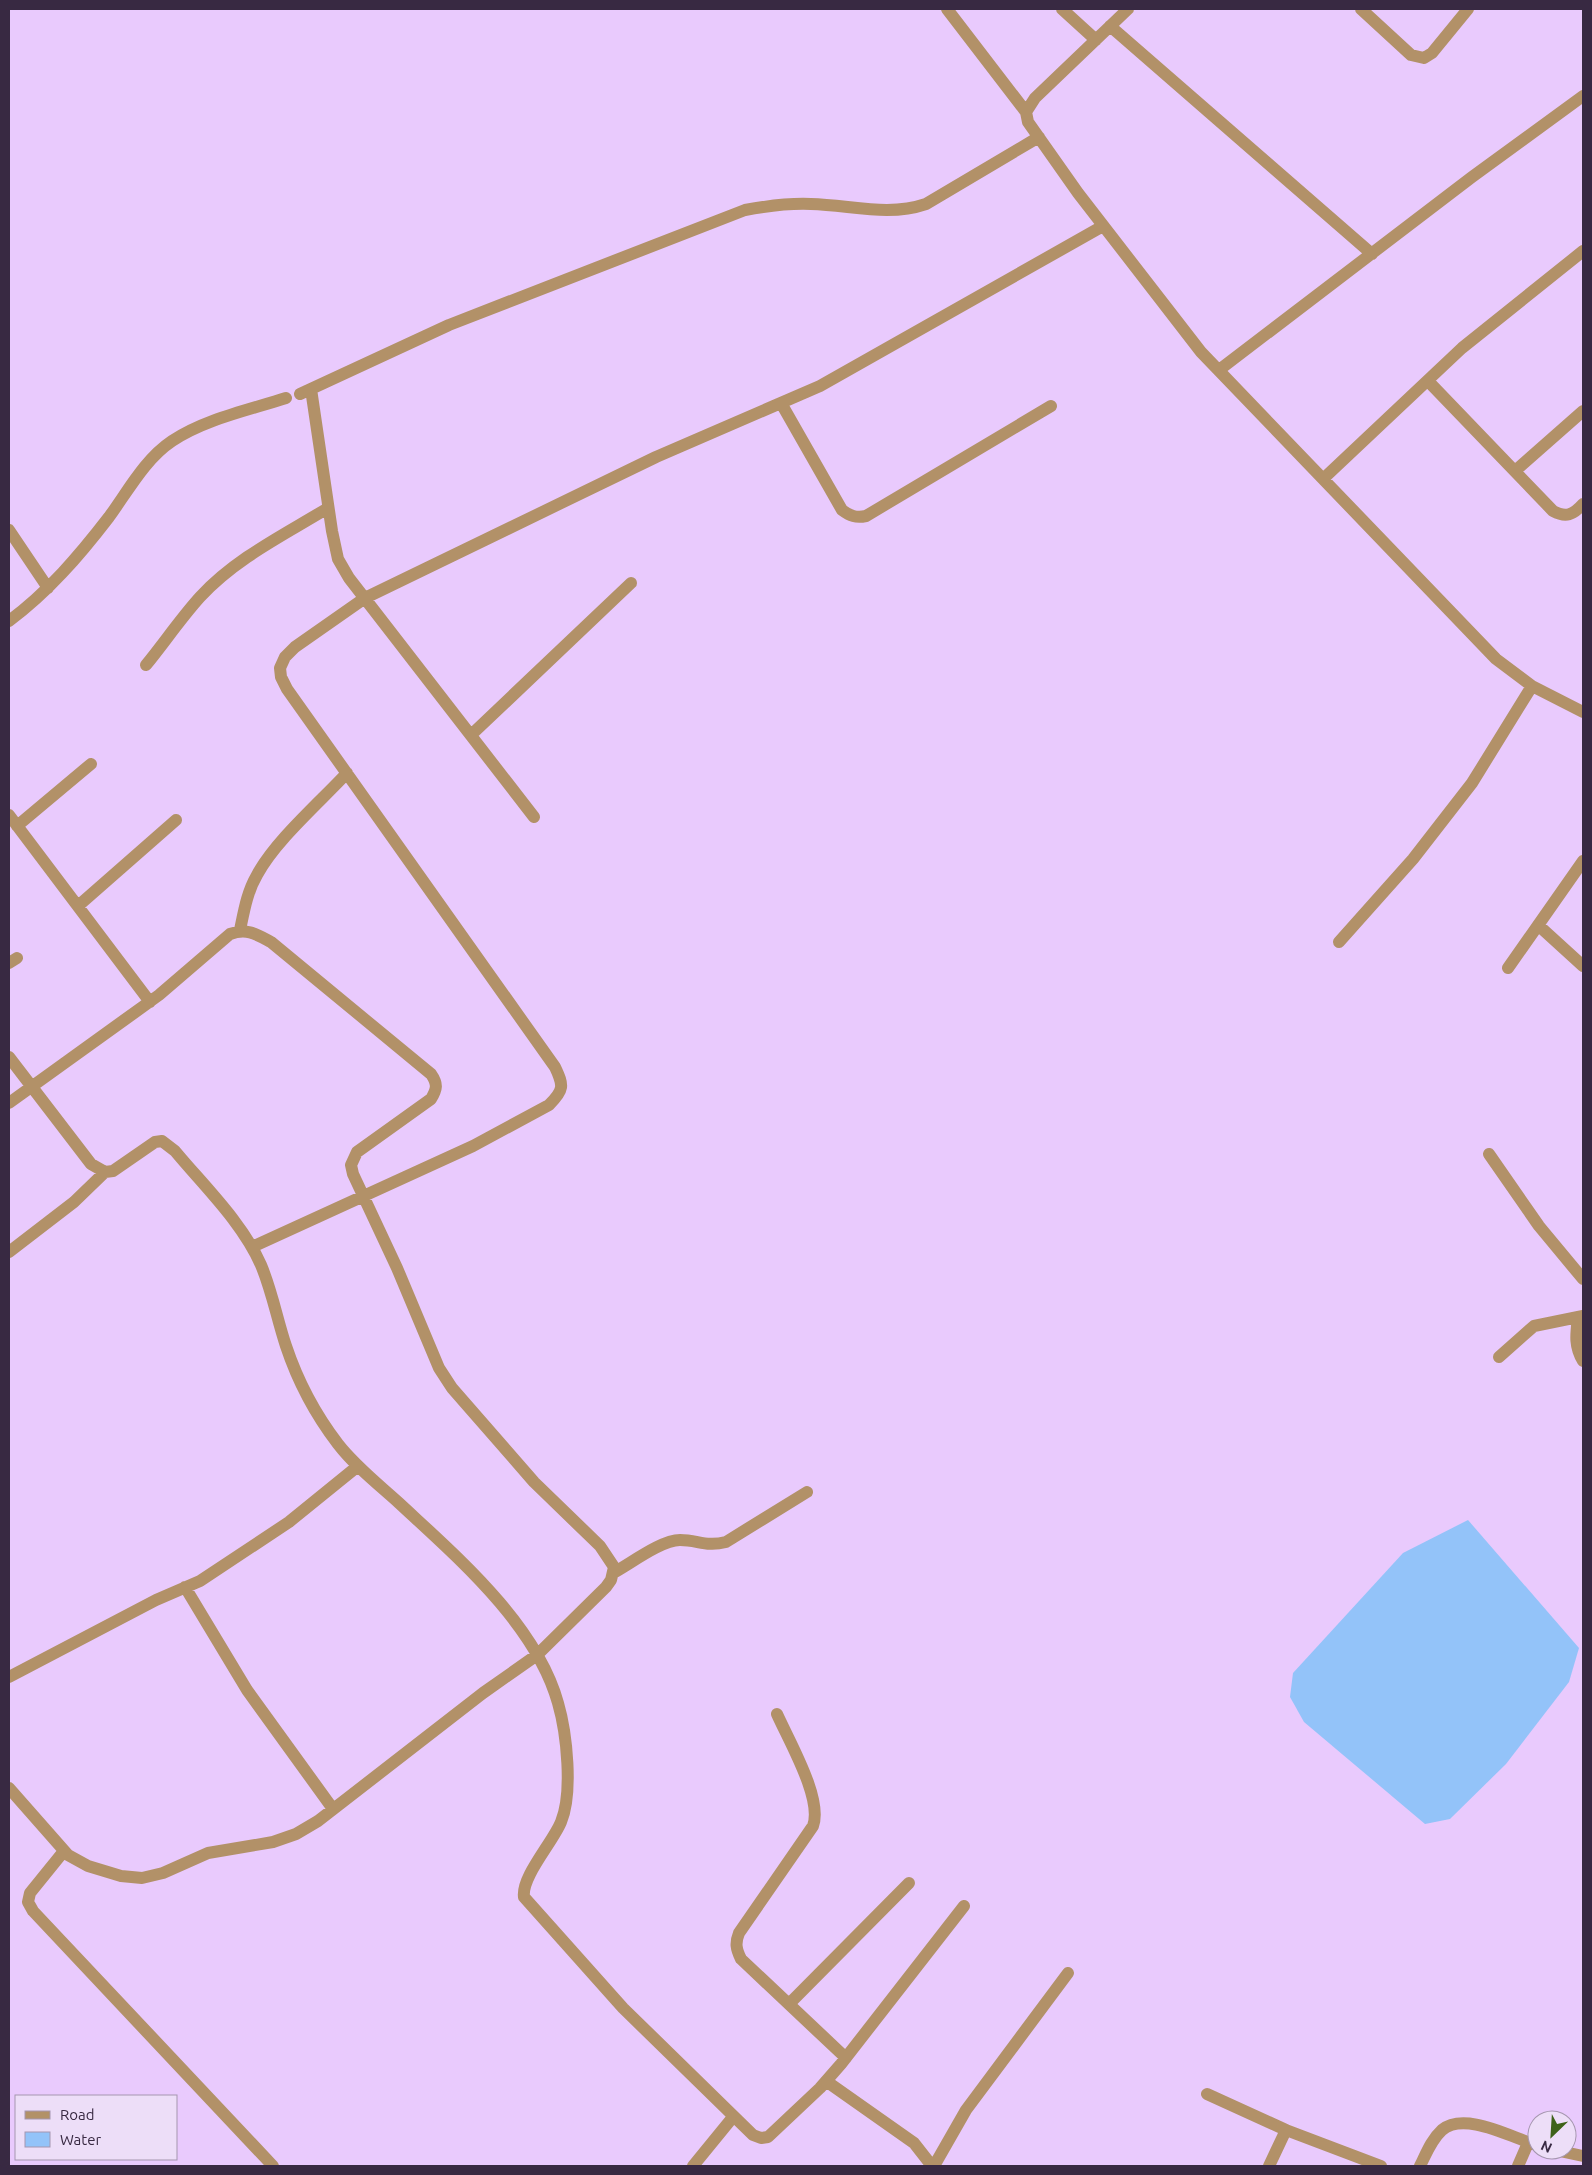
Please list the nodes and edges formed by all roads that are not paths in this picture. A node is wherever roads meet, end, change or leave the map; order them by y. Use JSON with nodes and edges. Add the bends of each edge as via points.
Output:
{"nodes":[{"id":1,"x":947,"y":9,"type":"edge"},
{"id":2,"x":1062,"y":9,"type":"edge"},
{"id":3,"x":1128,"y":9,"type":"edge"},
{"id":4,"x":1361,"y":9,"type":"edge"},
{"id":5,"x":1468,"y":9,"type":"edge"},
{"id":6,"x":1110,"y":26,"type":"junction"},
{"id":7,"x":1096,"y":40,"type":"junction"},
{"id":8,"x":1583,"y":96,"type":"edge"},
{"id":9,"x":1026,"y":112,"type":"junction"},
{"id":10,"x":1039,"y":137,"type":"junction"},
{"id":11,"x":1103,"y":226,"type":"junction"},
{"id":12,"x":1583,"y":251,"type":"edge"},
{"id":13,"x":1372,"y":254,"type":"junction"},
{"id":14,"x":1218,"y":370,"type":"junction"},
{"id":15,"x":1428,"y":380,"type":"junction"},
{"id":16,"x":286,"y":398,"type":"dead end"},
{"id":17,"x":781,"y":403,"type":"junction"},
{"id":18,"x":1051,"y":406,"type":"dead end"},
{"id":19,"x":1583,"y":411,"type":"edge"},
{"id":20,"x":1515,"y":470,"type":"junction"},
{"id":21,"x":1323,"y":479,"type":"junction"},
{"id":22,"x":1583,"y":504,"type":"edge"},
{"id":23,"x":328,"y":508,"type":"junction"},
{"id":24,"x":9,"y":530,"type":"edge"},
{"id":25,"x":631,"y":583,"type":"dead end"},
{"id":26,"x":48,"y":588,"type":"junction"},
{"id":27,"x":365,"y":598,"type":"junction"},
{"id":28,"x":9,"y":621,"type":"edge"},
{"id":29,"x":146,"y":666,"type":"dead end"},
{"id":30,"x":1532,"y":686,"type":"junction"},
{"id":31,"x":1583,"y":712,"type":"edge"},
{"id":32,"x":471,"y":736,"type":"junction"},
{"id":33,"x":92,"y":764,"type":"dead end"},
{"id":34,"x":347,"y":773,"type":"junction"},
{"id":35,"x":9,"y":815,"type":"edge"},
{"id":36,"x":534,"y":817,"type":"dead end"},
{"id":37,"x":176,"y":820,"type":"dead end"},
{"id":38,"x":17,"y":826,"type":"junction"},
{"id":39,"x":1583,"y":861,"type":"edge"},
{"id":40,"x":78,"y":906,"type":"junction"},
{"id":41,"x":1538,"y":925,"type":"junction"},
{"id":42,"x":240,"y":930,"type":"junction"},
{"id":43,"x":1339,"y":942,"type":"dead end"},
{"id":44,"x":1583,"y":966,"type":"edge"},
{"id":45,"x":1508,"y":968,"type":"dead end"},
{"id":46,"x":150,"y":1002,"type":"junction"},
{"id":47,"x":9,"y":1057,"type":"edge"},
{"id":48,"x":32,"y":1087,"type":"junction"},
{"id":49,"x":9,"y":1103,"type":"edge"},
{"id":50,"x":1489,"y":1154,"type":"dead end"},
{"id":51,"x":106,"y":1172,"type":"junction"},
{"id":52,"x":363,"y":1197,"type":"junction"},
{"id":53,"x":252,"y":1247,"type":"junction"},
{"id":54,"x":9,"y":1252,"type":"edge"},
{"id":55,"x":1583,"y":1279,"type":"edge"},
{"id":56,"x":1580,"y":1316,"type":"edge"},
{"id":57,"x":1499,"y":1357,"type":"dead end"},
{"id":58,"x":1583,"y":1361,"type":"edge"},
{"id":59,"x":358,"y":1466,"type":"junction"},
{"id":60,"x":808,"y":1492,"type":"dead end"},
{"id":61,"x":613,"y":1573,"type":"junction"},
{"id":62,"x":185,"y":1587,"type":"junction"},
{"id":63,"x":537,"y":1655,"type":"junction"},
{"id":64,"x":9,"y":1677,"type":"edge"},
{"id":65,"x":777,"y":1714,"type":"dead end"},
{"id":66,"x":9,"y":1788,"type":"edge"},
{"id":67,"x":333,"y":1809,"type":"junction"},
{"id":68,"x":64,"y":1851,"type":"junction"},
{"id":69,"x":909,"y":1882,"type":"dead end"},
{"id":70,"x":964,"y":1906,"type":"dead end"},
{"id":71,"x":1068,"y":1973,"type":"dead end"},
{"id":72,"x":789,"y":2004,"type":"junction"},
{"id":73,"x":846,"y":2058,"type":"junction"},
{"id":74,"x":826,"y":2081,"type":"junction"},
{"id":75,"x":1207,"y":2094,"type":"dead end"},
{"id":76,"x":733,"y":2117,"type":"junction"},
{"id":77,"x":1286,"y":2130,"type":"junction"},
{"id":78,"x":1527,"y":2142,"type":"edge"},
{"id":79,"x":1527,"y":2153,"type":"edge"},
{"id":80,"x":273,"y":2166,"type":"edge"},
{"id":81,"x":694,"y":2166,"type":"edge"},
{"id":82,"x":933,"y":2166,"type":"edge"},
{"id":83,"x":1269,"y":2166,"type":"edge"},
{"id":84,"x":1381,"y":2166,"type":"edge"},
{"id":85,"x":1420,"y":2166,"type":"edge"},
{"id":86,"x":1518,"y":2166,"type":"edge"}],
"edges":[{"from":1,"to":9,"type":"street"},
{"from":2,"to":7,"type":"street"},
{"from":3,"to":6,"type":"street"},
{"from":4,"to":5,"type":"street","via":[[1411,55],[1424,58],[1432,53]]},
{"from":6,"to":7,"type":"street"},
{"from":6,"to":13,"type":"street"},
{"from":7,"to":9,"type":"street","via":[[1035,98]]},
{"from":8,"to":13,"type":"street"},
{"from":9,"to":10,"type":"street","via":[[1028,122]]},
{"from":10,"to":11,"type":"street"},
{"from":10,"to":23,"type":"street","via":[[926,204],[912,208],[891,212],[780,204],[746,210],[449,325],[305,391]]},
{"from":11,"to":14,"type":"street"},
{"from":11,"to":17,"type":"street","via":[[820,386]]},
{"from":12,"to":15,"type":"street","via":[[1462,348]]},
{"from":13,"to":14,"type":"street"},
{"from":14,"to":21,"type":"street"},
{"from":15,"to":20,"type":"street"},
{"from":15,"to":21,"type":"street"},
{"from":16,"to":26,"type":"street","via":[[202,426],[171,441],[147,464],[67,570]]},
{"from":17,"to":18,"type":"street","via":[[842,510],[849,516],[859,517],[866,516]]},
{"from":17,"to":27,"type":"street","via":[[656,457]]},
{"from":19,"to":20,"type":"street"},
{"from":20,"to":22,"type":"street","via":[[1553,511],[1569,515]]},
{"from":21,"to":30,"type":"street","via":[[1496,659]]},
{"from":23,"to":27,"type":"street","via":[[338,559]]},
{"from":23,"to":29,"type":"street","via":[[245,558],[218,580],[200,597]]},
{"from":24,"to":26,"type":"street"},
{"from":25,"to":32,"type":"street"},
{"from":26,"to":28,"type":"street"},
{"from":27,"to":32,"type":"street"},
{"from":27,"to":34,"type":"street","via":[[295,647],[284,657],[280,668],[280,677],[287,689]]},
{"from":30,"to":31,"type":"street"},
{"from":30,"to":43,"type":"street","via":[[1472,783],[1412,859]]},
{"from":32,"to":36,"type":"street"},
{"from":33,"to":38,"type":"street"},
{"from":34,"to":42,"type":"street","via":[[270,854],[256,875]]},
{"from":34,"to":52,"type":"street","via":[[555,1067],[562,1088],[549,1105],[473,1146]]},
{"from":35,"to":38,"type":"street"},
{"from":37,"to":40,"type":"street"},
{"from":38,"to":40,"type":"street"},
{"from":39,"to":41,"type":"street"},
{"from":40,"to":46,"type":"street"},
{"from":41,"to":44,"type":"street"},
{"from":41,"to":45,"type":"street"},
{"from":42,"to":46,"type":"street","via":[[230,934]]},
{"from":42,"to":52,"type":"street","via":[[271,942],[436,1081],[437,1090],[431,1098],[352,1158],[352,1174]]},
{"from":46,"to":48,"type":"street"},
{"from":47,"to":48,"type":"street"},
{"from":48,"to":49,"type":"street"},
{"from":48,"to":51,"type":"street","via":[[91,1164]]},
{"from":50,"to":55,"type":"street","via":[[1539,1226]]},
{"from":51,"to":53,"type":"street","via":[[155,1142],[162,1141],[175,1151]]},
{"from":51,"to":54,"type":"street","via":[[74,1202]]},
{"from":52,"to":53,"type":"street"},
{"from":52,"to":61,"type":"street","via":[[439,1368],[452,1388],[534,1482],[600,1546],[613,1562]]},
{"from":53,"to":59,"type":"street","via":[[269,1286],[297,1376],[312,1407]]},
{"from":56,"to":57,"type":"street","via":[[1534,1326]]},
{"from":56,"to":58,"type":"street","via":[[1575,1338]]},
{"from":59,"to":62,"type":"street","via":[[289,1522]]},
{"from":59,"to":63,"type":"street","via":[[438,1539],[494,1598]]},
{"from":60,"to":61,"type":"street","via":[[726,1542],[713,1546],[669,1541]]},
{"from":61,"to":63,"type":"street","via":[[606,1587]]},
{"from":62,"to":64,"type":"street"},
{"from":62,"to":67,"type":"street","via":[[247,1690]]},
{"from":63,"to":67,"type":"street"},
{"from":63,"to":76,"type":"street","via":[[559,1704],[567,1765],[567,1799],[560,1824],[523,1890],[524,1897],[612,1996]]},
{"from":65,"to":72,"type":"street","via":[[810,1789],[816,1818],[736,1941],[741,1959]]},
{"from":66,"to":68,"type":"street"},
{"from":67,"to":68,"type":"street","via":[[296,1834],[273,1842],[208,1853],[163,1873],[142,1878],[121,1876],[88,1866]]},
{"from":68,"to":80,"type":"street","via":[[30,1893],[28,1902],[33,1911]]},
{"from":69,"to":72,"type":"street"},
{"from":70,"to":73,"type":"street"},
{"from":71,"to":82,"type":"street","via":[[966,2110]]},
{"from":72,"to":73,"type":"street"},
{"from":73,"to":74,"type":"street"},
{"from":74,"to":76,"type":"street","via":[[768,2137],[754,2135]]},
{"from":74,"to":82,"type":"street","via":[[914,2143]]},
{"from":75,"to":77,"type":"street"},
{"from":76,"to":81,"type":"street"},
{"from":77,"to":83,"type":"street"},
{"from":77,"to":84,"type":"street"},
{"from":78,"to":85,"type":"street","via":[[1474,2124],[1457,2123],[1443,2129],[1432,2141]]},
{"from":79,"to":86,"type":"street"}]}
